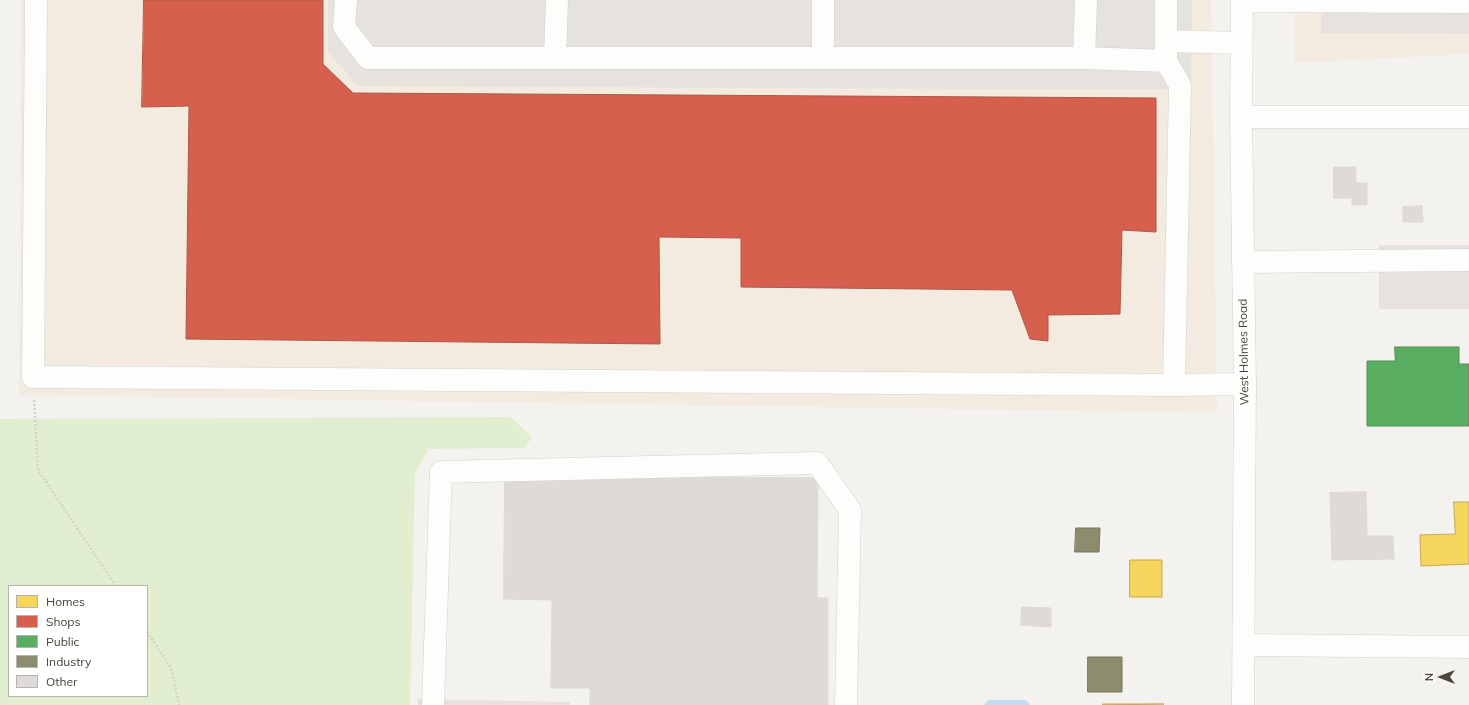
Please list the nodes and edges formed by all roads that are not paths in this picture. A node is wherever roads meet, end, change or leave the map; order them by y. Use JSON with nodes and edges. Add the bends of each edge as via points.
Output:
{"nodes":[{"id":1,"x":36,"y":0,"type":"edge"},
{"id":2,"x":346,"y":0,"type":"edge"},
{"id":3,"x":557,"y":0,"type":"edge"},
{"id":4,"x":823,"y":0,"type":"edge"},
{"id":5,"x":1086,"y":0,"type":"edge"},
{"id":6,"x":1166,"y":0,"type":"edge"},
{"id":7,"x":1242,"y":0,"type":"edge"},
{"id":8,"x":1468,"y":0,"type":"edge"},
{"id":9,"x":1334,"y":1,"type":"edge"},
{"id":10,"x":1240,"y":43,"type":"junction"},
{"id":11,"x":1166,"y":51,"type":"junction"},
{"id":12,"x":556,"y":58,"type":"junction"},
{"id":13,"x":823,"y":58,"type":"junction"},
{"id":14,"x":1084,"y":58,"type":"junction"},
{"id":15,"x":1241,"y":117,"type":"junction"},
{"id":16,"x":1469,"y":117,"type":"edge"},
{"id":17,"x":1469,"y":260,"type":"edge"},
{"id":18,"x":1243,"y":262,"type":"junction"},
{"id":19,"x":1245,"y":384,"type":"junction"},
{"id":20,"x":1174,"y":385,"type":"junction"},
{"id":21,"x":1244,"y":645,"type":"junction"},
{"id":22,"x":1469,"y":647,"type":"edge"},
{"id":23,"x":433,"y":705,"type":"edge"},
{"id":24,"x":846,"y":705,"type":"edge"},
{"id":25,"x":1243,"y":705,"type":"edge"}],
"edges":[{"from":1,"to":20,"type":"street","via":[[33,377]]},
{"from":2,"to":12,"type":"street","via":[[344,27],[368,58]]},
{"from":3,"to":12,"type":"street"},
{"from":4,"to":13,"type":"street"},
{"from":5,"to":14,"type":"street"},
{"from":6,"to":11,"type":"street"},
{"from":7,"to":9,"type":"street"},
{"from":7,"to":10,"type":"street","name":"West Holmes Road"},
{"from":8,"to":9,"type":"street"},
{"from":10,"to":11,"type":"street"},
{"from":10,"to":15,"type":"street","name":"West Holmes Road"},
{"from":11,"to":14,"type":"street"},
{"from":11,"to":20,"type":"street","via":[[1180,85]]},
{"from":12,"to":13,"type":"street"},
{"from":13,"to":14,"type":"street"},
{"from":15,"to":16,"type":"street"},
{"from":15,"to":18,"type":"street","name":"West Holmes Road"},
{"from":17,"to":18,"type":"street"},
{"from":18,"to":19,"type":"street","name":"West Holmes Road"},
{"from":19,"to":20,"type":"street"},
{"from":19,"to":21,"type":"street","name":"West Holmes Road"},
{"from":21,"to":22,"type":"street"},
{"from":21,"to":25,"type":"street","name":"West Holmes Road"},
{"from":23,"to":24,"type":"street","via":[[441,472],[817,463],[850,510]]}]}
